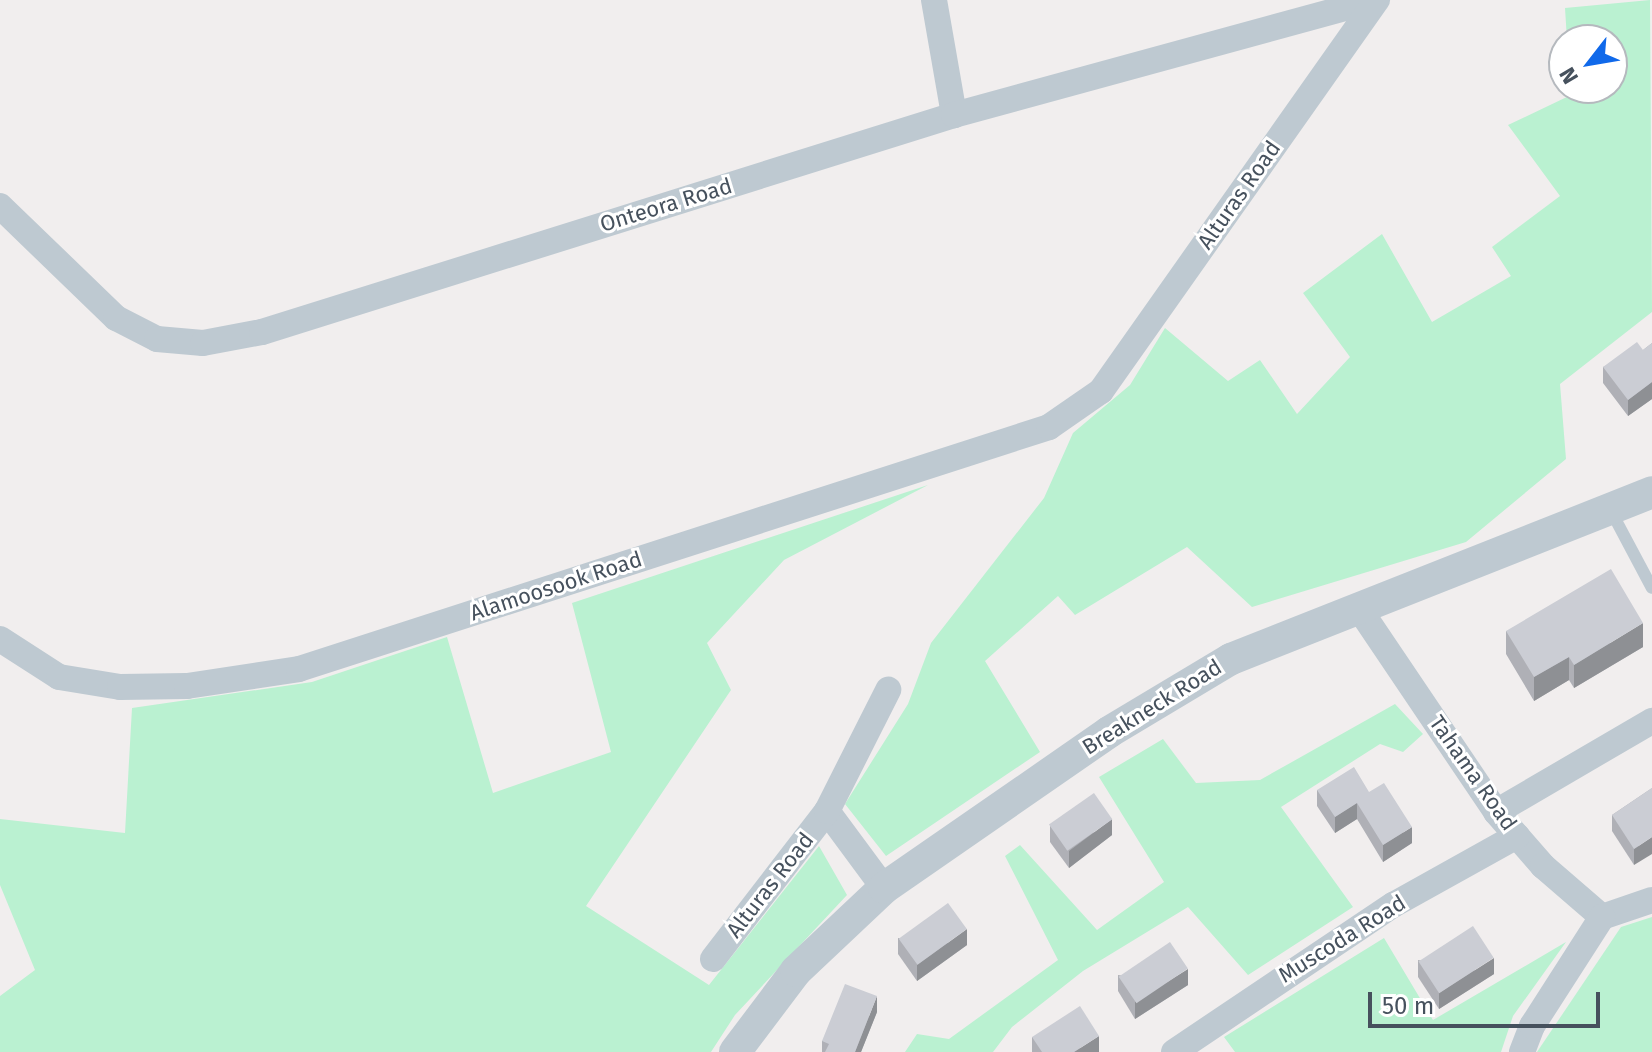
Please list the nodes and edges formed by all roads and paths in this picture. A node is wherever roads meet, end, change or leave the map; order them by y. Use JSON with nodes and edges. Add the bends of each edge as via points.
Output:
{"nodes":[{"id":1,"x":934,"y":0,"type":"edge"},
{"id":2,"x":1376,"y":0,"type":"edge"},
{"id":3,"x":954,"y":115,"type":"junction"},
{"id":4,"x":0,"y":206,"type":"edge"},
{"id":5,"x":1101,"y":391,"type":"joint"},
{"id":6,"x":1652,"y":492,"type":"edge"},
{"id":7,"x":1611,"y":511,"type":"junction"},
{"id":8,"x":1652,"y":588,"type":"edge"},
{"id":9,"x":1360,"y":610,"type":"junction"},
{"id":10,"x":0,"y":639,"type":"edge"},
{"id":11,"x":888,"y":690,"type":"dead end"},
{"id":12,"x":1652,"y":721,"type":"edge"},
{"id":13,"x":827,"y":811,"type":"junction"},
{"id":14,"x":1496,"y":812,"type":"junction"},
{"id":15,"x":1517,"y":836,"type":"junction"},
{"id":16,"x":884,"y":888,"type":"junction"},
{"id":17,"x":1652,"y":900,"type":"edge"},
{"id":18,"x":1602,"y":917,"type":"junction"},
{"id":19,"x":713,"y":959,"type":"dead end"},
{"id":20,"x":735,"y":1052,"type":"edge"},
{"id":21,"x":1174,"y":1052,"type":"edge"},
{"id":22,"x":1522,"y":1052,"type":"edge"}],
"edges":[{"from":1,"to":3,"type":"street"},
{"from":2,"to":3,"type":"street","name":"Onteora Road"},
{"from":2,"to":5,"type":"street","name":"Alturas Road"},
{"from":3,"to":4,"type":"street","name":"Onteora Road","via":[[262,332],[203,343],[157,339],[116,318]]},
{"from":5,"to":10,"type":"street","name":"Alamoosook Road","via":[[1049,427],[299,669],[187,686],[120,687],[59,677]]},
{"from":6,"to":7,"type":"street","name":"Breakneck Road"},
{"from":7,"to":8,"type":"lane"},
{"from":7,"to":9,"type":"street","name":"Breakneck Road"},
{"from":9,"to":14,"type":"street","name":"Tahama Road"},
{"from":9,"to":16,"type":"street","name":"Breakneck Road","via":[[1231,659],[1109,732]]},
{"from":11,"to":13,"type":"street","name":"Alturas Road"},
{"from":12,"to":14,"type":"street"},
{"from":13,"to":16,"type":"street","name":"Alturas Road"},
{"from":13,"to":19,"type":"street","name":"Alturas Road"},
{"from":14,"to":15,"type":"street","name":"Tahama Road"},
{"from":15,"to":18,"type":"street","name":"Tahama Road"},
{"from":15,"to":21,"type":"street","name":"Muscoda Road","via":[[1393,905]]},
{"from":16,"to":20,"type":"street","name":"Breakneck Road","via":[[796,971]]},
{"from":17,"to":18,"type":"street"},
{"from":18,"to":22,"type":"street","via":[[1532,1026]]}]}
